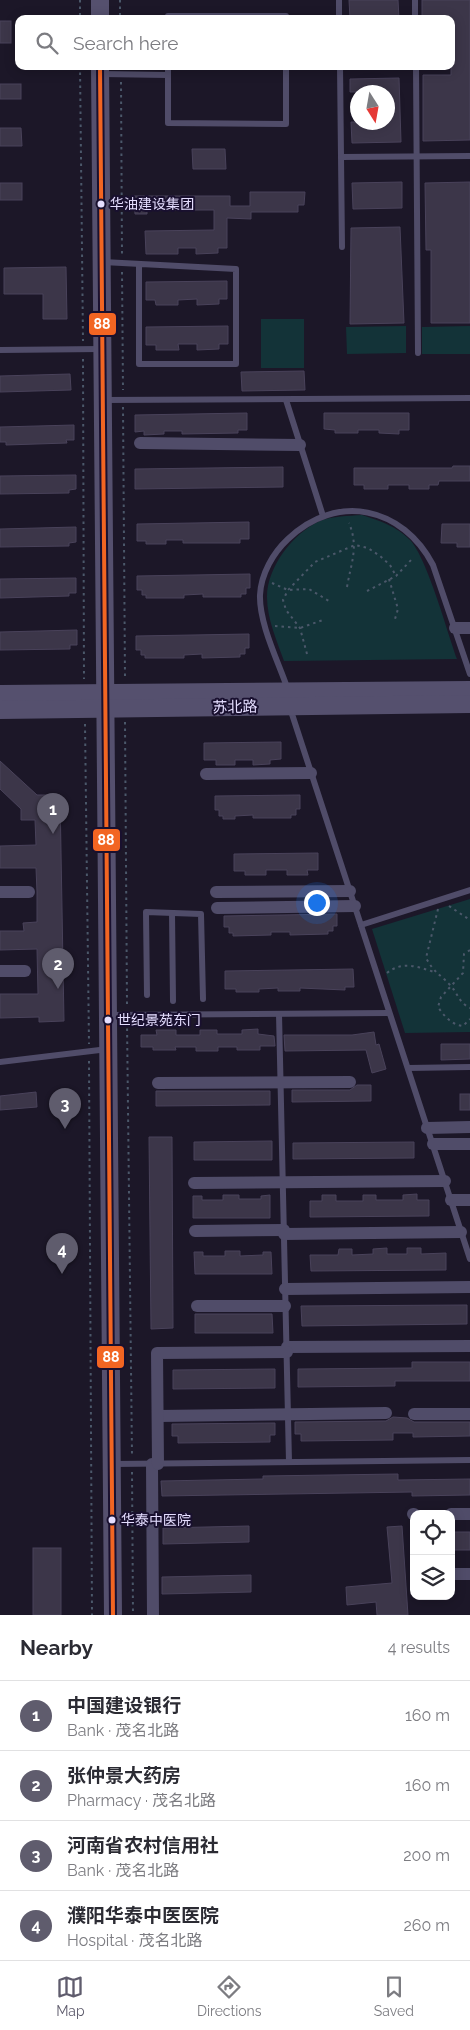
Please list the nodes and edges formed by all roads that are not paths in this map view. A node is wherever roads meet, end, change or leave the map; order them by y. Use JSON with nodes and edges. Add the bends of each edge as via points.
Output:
{"nodes":[{"id":1,"x":100,"y":0,"type":"edge"},
{"id":2,"x":339,"y":0,"type":"edge"},
{"id":3,"x":415,"y":0,"type":"edge"},
{"id":4,"x":100,"y":15,"type":"edge"},
{"id":5,"x":340,"y":15,"type":"edge"},
{"id":6,"x":416,"y":15,"type":"edge"},
{"id":7,"x":100,"y":70,"type":"edge"},
{"id":8,"x":168,"y":70,"type":"edge"},
{"id":9,"x":286,"y":70,"type":"edge"},
{"id":10,"x":340,"y":70,"type":"edge"},
{"id":11,"x":416,"y":70,"type":"edge"},
{"id":12,"x":168,"y":75,"type":"junction"},
{"id":13,"x":417,"y":156,"type":"junction"},
{"id":14,"x":470,"y":156,"type":"edge"},
{"id":15,"x":341,"y":157,"type":"junction"},
{"id":16,"x":342,"y":247,"type":"dead end"},
{"id":17,"x":102,"y":262,"type":"junction"},
{"id":18,"x":140,"y":264,"type":"junction"},
{"id":19,"x":103,"y":349,"type":"junction"},
{"id":20,"x":0,"y":350,"type":"edge"},
{"id":21,"x":418,"y":353,"type":"dead end"},
{"id":22,"x":470,"y":398,"type":"edge"},
{"id":23,"x":102,"y":400,"type":"junction"},
{"id":24,"x":286,"y":400,"type":"junction"},
{"id":25,"x":140,"y":443,"type":"dead end"},
{"id":26,"x":300,"y":445,"type":"junction"},
{"id":27,"x":323,"y":516,"type":"junction"},
{"id":28,"x":454,"y":628,"type":"junction"},
{"id":29,"x":470,"y":628,"type":"edge"},
{"id":30,"x":470,"y":674,"type":"edge"},
{"id":31,"x":470,"y":690,"type":"edge"},
{"id":32,"x":0,"y":694,"type":"edge"},
{"id":33,"x":289,"y":699,"type":"junction"},
{"id":34,"x":85,"y":701,"type":"junction"},
{"id":35,"x":106,"y":701,"type":"junction"},
{"id":36,"x":470,"y":704,"type":"edge"},
{"id":37,"x":0,"y":710,"type":"edge"},
{"id":38,"x":311,"y":773,"type":"junction"},
{"id":39,"x":206,"y":774,"type":"dead end"},
{"id":40,"x":470,"y":890,"type":"edge"},
{"id":41,"x":350,"y":891,"type":"junction"},
{"id":42,"x":0,"y":892,"type":"edge"},
{"id":43,"x":29,"y":892,"type":"dead end"},
{"id":44,"x":216,"y":892,"type":"dead end"},
{"id":45,"x":355,"y":906,"type":"junction"},
{"id":46,"x":217,"y":908,"type":"dead end"},
{"id":47,"x":172,"y":913,"type":"junction"},
{"id":48,"x":361,"y":925,"type":"junction"},
{"id":49,"x":0,"y":971,"type":"edge"},
{"id":50,"x":25,"y":971,"type":"dead end"},
{"id":51,"x":147,"y":996,"type":"dead end"},
{"id":52,"x":203,"y":999,"type":"dead end"},
{"id":53,"x":173,"y":1001,"type":"dead end"},
{"id":54,"x":280,"y":1014,"type":"junction"},
{"id":55,"x":390,"y":1014,"type":"junction"},
{"id":56,"x":109,"y":1015,"type":"junction"},
{"id":57,"x":109,"y":1049,"type":"junction"},
{"id":58,"x":0,"y":1062,"type":"edge"},
{"id":59,"x":470,"y":1067,"type":"edge"},
{"id":60,"x":408,"y":1068,"type":"junction"},
{"id":61,"x":350,"y":1082,"type":"dead end"},
{"id":62,"x":158,"y":1083,"type":"dead end"},
{"id":63,"x":281,"y":1083,"type":"junction"},
{"id":64,"x":470,"y":1127,"type":"edge"},
{"id":65,"x":427,"y":1128,"type":"junction"},
{"id":66,"x":433,"y":1144,"type":"junction"},
{"id":67,"x":470,"y":1144,"type":"edge"},
{"id":68,"x":445,"y":1181,"type":"junction"},
{"id":69,"x":194,"y":1182,"type":"dead end"},
{"id":70,"x":283,"y":1182,"type":"junction"},
{"id":71,"x":451,"y":1200,"type":"junction"},
{"id":72,"x":470,"y":1200,"type":"edge"},
{"id":73,"x":195,"y":1231,"type":"dead end"},
{"id":74,"x":284,"y":1232,"type":"junction"},
{"id":75,"x":462,"y":1232,"type":"junction"},
{"id":76,"x":470,"y":1258,"type":"edge"},
{"id":77,"x":470,"y":1287,"type":"edge"},
{"id":78,"x":285,"y":1289,"type":"junction"},
{"id":79,"x":197,"y":1306,"type":"dead end"},
{"id":80,"x":286,"y":1306,"type":"junction"},
{"id":81,"x":470,"y":1346,"type":"edge"},
{"id":82,"x":287,"y":1350,"type":"junction"},
{"id":83,"x":386,"y":1413,"type":"dead end"},
{"id":84,"x":288,"y":1414,"type":"junction"},
{"id":85,"x":414,"y":1414,"type":"dead end"},
{"id":86,"x":470,"y":1414,"type":"edge"},
{"id":87,"x":158,"y":1416,"type":"junction"},
{"id":88,"x":470,"y":1460,"type":"edge"},
{"id":89,"x":289,"y":1462,"type":"junction"},
{"id":90,"x":112,"y":1464,"type":"junction"},
{"id":91,"x":155,"y":1464,"type":"junction"},
{"id":92,"x":455,"y":1514,"type":"edge"},
{"id":93,"x":470,"y":1514,"type":"edge"},
{"id":94,"x":455,"y":1574,"type":"edge"},
{"id":95,"x":470,"y":1574,"type":"edge"},
{"id":96,"x":113,"y":1615,"type":"edge"},
{"id":97,"x":153,"y":1615,"type":"edge"}],
"edges":[{"from":1,"to":4,"type":"street"},
{"from":2,"to":5,"type":"lane"},
{"from":3,"to":6,"type":"lane"},
{"from":7,"to":12,"type":"lane"},
{"from":7,"to":17,"type":"street"},
{"from":8,"to":12,"type":"lane"},
{"from":9,"to":12,"type":"lane","via":[[286,124],[168,123]]},
{"from":10,"to":15,"type":"lane"},
{"from":11,"to":13,"type":"lane"},
{"from":13,"to":14,"type":"lane"},
{"from":13,"to":15,"type":"lane"},
{"from":13,"to":21,"type":"lane"},
{"from":15,"to":16,"type":"lane"},
{"from":17,"to":18,"type":"lane"},
{"from":17,"to":19,"type":"street"},
{"from":18,"to":18,"type":"lane","via":[[236,269],[236,364],[139,364]]},
{"from":19,"to":20,"type":"lane"},
{"from":19,"to":23,"type":"street"},
{"from":22,"to":24,"type":"lane"},
{"from":23,"to":24,"type":"lane"},
{"from":23,"to":35,"type":"street"},
{"from":24,"to":26,"type":"lane"},
{"from":25,"to":26,"type":"street"},
{"from":26,"to":27,"type":"lane"},
{"from":27,"to":28,"type":"lane","via":[[361,510],[382,516],[412,534],[433,565]]},
{"from":27,"to":33,"type":"lane","via":[[296,530],[278,548],[262,581],[263,615]]},
{"from":28,"to":29,"type":"street"},
{"from":28,"to":30,"type":"lane"},
{"from":31,"to":33,"type":"street","name":"苏北路"},
{"from":32,"to":34,"type":"street","name":"苏北路"},
{"from":33,"to":35,"type":"street","name":"苏北路"},
{"from":33,"to":36,"type":"street","name":"苏北路"},
{"from":33,"to":38,"type":"lane"},
{"from":34,"to":35,"type":"street","name":"苏北路"},
{"from":34,"to":37,"type":"street","name":"苏北路"},
{"from":35,"to":56,"type":"street"},
{"from":38,"to":39,"type":"street"},
{"from":38,"to":41,"type":"lane"},
{"from":40,"to":48,"type":"lane"},
{"from":41,"to":44,"type":"street"},
{"from":41,"to":45,"type":"lane"},
{"from":42,"to":43,"type":"street"},
{"from":45,"to":46,"type":"street"},
{"from":45,"to":48,"type":"lane"},
{"from":47,"to":51,"type":"lane","via":[[146,912]]},
{"from":47,"to":52,"type":"lane","via":[[201,914]]},
{"from":47,"to":53,"type":"lane"},
{"from":48,"to":55,"type":"lane"},
{"from":49,"to":50,"type":"street"},
{"from":54,"to":55,"type":"lane"},
{"from":54,"to":56,"type":"lane"},
{"from":54,"to":63,"type":"lane"},
{"from":55,"to":60,"type":"lane"},
{"from":56,"to":57,"type":"street"},
{"from":57,"to":58,"type":"lane"},
{"from":57,"to":90,"type":"street"},
{"from":59,"to":60,"type":"lane"},
{"from":60,"to":65,"type":"lane"},
{"from":61,"to":63,"type":"street"},
{"from":62,"to":63,"type":"street"},
{"from":63,"to":70,"type":"lane"},
{"from":64,"to":65,"type":"street"},
{"from":65,"to":66,"type":"lane"},
{"from":66,"to":67,"type":"street"},
{"from":66,"to":68,"type":"lane"},
{"from":68,"to":70,"type":"street"},
{"from":68,"to":71,"type":"lane"},
{"from":69,"to":70,"type":"street"},
{"from":70,"to":74,"type":"lane"},
{"from":71,"to":72,"type":"street"},
{"from":71,"to":75,"type":"lane"},
{"from":73,"to":74,"type":"street"},
{"from":74,"to":75,"type":"street"},
{"from":74,"to":78,"type":"lane"},
{"from":75,"to":76,"type":"lane"},
{"from":77,"to":78,"type":"street"},
{"from":78,"to":80,"type":"lane"},
{"from":79,"to":80,"type":"street"},
{"from":80,"to":82,"type":"lane"},
{"from":81,"to":82,"type":"street"},
{"from":82,"to":84,"type":"lane"},
{"from":82,"to":87,"type":"street","via":[[157,1353]]},
{"from":83,"to":84,"type":"street"},
{"from":84,"to":87,"type":"street"},
{"from":84,"to":89,"type":"lane"},
{"from":85,"to":86,"type":"street"},
{"from":87,"to":91,"type":"street"},
{"from":88,"to":89,"type":"lane"},
{"from":89,"to":91,"type":"lane"},
{"from":90,"to":91,"type":"lane"},
{"from":90,"to":96,"type":"street"},
{"from":91,"to":97,"type":"street"},
{"from":92,"to":93,"type":"street"},
{"from":94,"to":95,"type":"street"}]}
